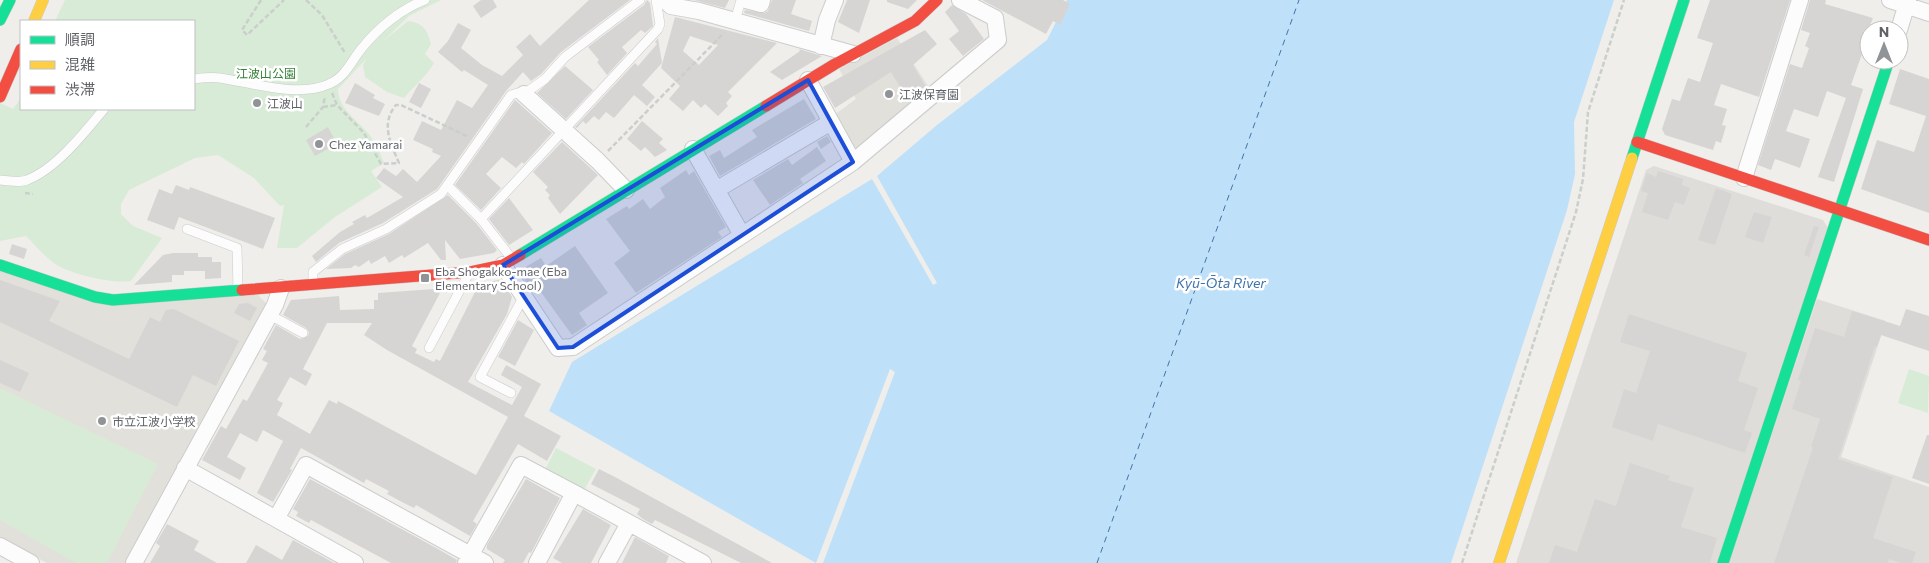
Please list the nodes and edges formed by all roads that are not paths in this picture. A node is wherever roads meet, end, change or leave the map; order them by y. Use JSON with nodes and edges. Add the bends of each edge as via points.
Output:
{"nodes":[{"id":1,"x":10,"y":0,"type":"edge"},
{"id":2,"x":43,"y":0,"type":"edge"},
{"id":3,"x":425,"y":0,"type":"edge"},
{"id":4,"x":640,"y":0,"type":"edge"},
{"id":5,"x":656,"y":0,"type":"edge"},
{"id":6,"x":665,"y":0,"type":"edge"},
{"id":7,"x":742,"y":0,"type":"edge"},
{"id":8,"x":746,"y":0,"type":"edge"},
{"id":9,"x":762,"y":0,"type":"edge"},
{"id":10,"x":835,"y":0,"type":"edge"},
{"id":11,"x":938,"y":0,"type":"edge"},
{"id":12,"x":960,"y":0,"type":"edge"},
{"id":13,"x":1684,"y":0,"type":"edge"},
{"id":14,"x":1800,"y":0,"type":"edge"},
{"id":15,"x":1890,"y":0,"type":"edge"},
{"id":16,"x":1907,"y":3,"type":"edge"},
{"id":17,"x":1929,"y":13,"type":"edge"},
{"id":18,"x":0,"y":20,"type":"edge"},
{"id":19,"x":34,"y":20,"type":"edge"},
{"id":20,"x":1902,"y":20,"type":"edge"},
{"id":21,"x":735,"y":21,"type":"junction"},
{"id":22,"x":821,"y":46,"type":"junction"},
{"id":23,"x":20,"y":51,"type":"edge"},
{"id":24,"x":853,"y":54,"type":"junction"},
{"id":25,"x":1886,"y":70,"type":"edge"},
{"id":26,"x":195,"y":79,"type":"edge"},
{"id":27,"x":808,"y":80,"type":"junction"},
{"id":28,"x":524,"y":94,"type":"junction"},
{"id":29,"x":0,"y":97,"type":"edge"},
{"id":30,"x":103,"y":110,"type":"edge"},
{"id":31,"x":831,"y":122,"type":"junction"},
{"id":32,"x":562,"y":130,"type":"junction"},
{"id":33,"x":1637,"y":142,"type":"junction"},
{"id":34,"x":693,"y":149,"type":"junction"},
{"id":35,"x":854,"y":162,"type":"junction"},
{"id":36,"x":1744,"y":178,"type":"junction"},
{"id":37,"x":0,"y":180,"type":"edge"},
{"id":38,"x":448,"y":186,"type":"junction"},
{"id":39,"x":626,"y":190,"type":"junction"},
{"id":40,"x":716,"y":190,"type":"junction"},
{"id":41,"x":1840,"y":210,"type":"junction"},
{"id":42,"x":481,"y":219,"type":"junction"},
{"id":43,"x":187,"y":229,"type":"dead end"},
{"id":44,"x":742,"y":235,"type":"junction"},
{"id":45,"x":1929,"y":240,"type":"edge"},
{"id":46,"x":508,"y":262,"type":"junction"},
{"id":47,"x":0,"y":265,"type":"edge"},
{"id":48,"x":470,"y":272,"type":"junction"},
{"id":49,"x":313,"y":285,"type":"junction"},
{"id":50,"x":281,"y":288,"type":"junction"},
{"id":51,"x":238,"y":291,"type":"junction"},
{"id":52,"x":524,"y":296,"type":"junction"},
{"id":53,"x":270,"y":315,"type":"junction"},
{"id":54,"x":303,"y":333,"type":"dead end"},
{"id":55,"x":429,"y":348,"type":"dead end"},
{"id":56,"x":511,"y":393,"type":"dead end"},
{"id":57,"x":185,"y":468,"type":"junction"},
{"id":58,"x":574,"y":494,"type":"junction"},
{"id":59,"x":276,"y":518,"type":"junction"},
{"id":60,"x":629,"y":523,"type":"junction"},
{"id":61,"x":0,"y":546,"type":"edge"},
{"id":62,"x":681,"y":558,"type":"edge"},
{"id":63,"x":468,"y":559,"type":"edge"},
{"id":64,"x":31,"y":563,"type":"edge"},
{"id":65,"x":134,"y":563,"type":"edge"},
{"id":66,"x":356,"y":563,"type":"edge"},
{"id":67,"x":485,"y":563,"type":"edge"},
{"id":68,"x":537,"y":563,"type":"edge"},
{"id":69,"x":607,"y":563,"type":"edge"},
{"id":70,"x":703,"y":563,"type":"edge"},
{"id":71,"x":1499,"y":563,"type":"edge"},
{"id":72,"x":1723,"y":563,"type":"edge"}],
"edges":[{"from":1,"to":18,"type":"street"},
{"from":2,"to":19,"type":"street"},
{"from":3,"to":26,"type":"lane","via":[[414,4],[374,35],[344,74],[329,84],[295,90],[218,78]]},
{"from":4,"to":28,"type":"lane"},
{"from":5,"to":32,"type":"lane","via":[[658,29]]},
{"from":6,"to":21,"type":"street","via":[[671,6]]},
{"from":7,"to":21,"type":"lane"},
{"from":8,"to":9,"type":"street","via":[[761,4]]},
{"from":10,"to":22,"type":"street"},
{"from":11,"to":24,"type":"street","via":[[915,21]]},
{"from":12,"to":35,"type":"street","via":[[995,18],[998,40]]},
{"from":13,"to":33,"type":"street"},
{"from":14,"to":36,"type":"street"},
{"from":15,"to":16,"type":"street"},
{"from":16,"to":17,"type":"street"},
{"from":16,"to":20,"type":"street"},
{"from":21,"to":22,"type":"street"},
{"from":22,"to":24,"type":"street"},
{"from":23,"to":29,"type":"street"},
{"from":24,"to":27,"type":"street"},
{"from":25,"to":41,"type":"street"},
{"from":27,"to":31,"type":"street"},
{"from":27,"to":34,"type":"street"},
{"from":28,"to":32,"type":"street"},
{"from":28,"to":38,"type":"lane","via":[[510,95]]},
{"from":30,"to":37,"type":"lane","via":[[45,170],[26,181]]},
{"from":31,"to":35,"type":"street"},
{"from":31,"to":40,"type":"street"},
{"from":32,"to":39,"type":"street"},
{"from":32,"to":42,"type":"lane"},
{"from":33,"to":36,"type":"street"},
{"from":33,"to":71,"type":"street"},
{"from":34,"to":39,"type":"street"},
{"from":34,"to":40,"type":"street"},
{"from":35,"to":44,"type":"street"},
{"from":36,"to":41,"type":"street"},
{"from":38,"to":42,"type":"lane"},
{"from":38,"to":49,"type":"lane","via":[[441,194],[386,229],[342,249],[313,272]]},
{"from":39,"to":46,"type":"street"},
{"from":40,"to":44,"type":"street"},
{"from":41,"to":45,"type":"street"},
{"from":41,"to":72,"type":"street"},
{"from":42,"to":46,"type":"lane"},
{"from":43,"to":51,"type":"lane","via":[[237,248]]},
{"from":44,"to":52,"type":"street","via":[[573,346],[558,348]]},
{"from":46,"to":48,"type":"street"},
{"from":46,"to":52,"type":"street"},
{"from":47,"to":51,"type":"street","via":[[113,300]]},
{"from":48,"to":49,"type":"street"},
{"from":48,"to":55,"type":"lane"},
{"from":49,"to":50,"type":"street"},
{"from":50,"to":51,"type":"street"},
{"from":50,"to":53,"type":"street"},
{"from":52,"to":56,"type":"lane","via":[[480,377]]},
{"from":53,"to":54,"type":"lane"},
{"from":53,"to":57,"type":"street"},
{"from":57,"to":59,"type":"street"},
{"from":57,"to":65,"type":"street"},
{"from":58,"to":60,"type":"street"},
{"from":58,"to":63,"type":"street","via":[[522,464]]},
{"from":58,"to":68,"type":"street"},
{"from":59,"to":63,"type":"street","via":[[306,465]]},
{"from":59,"to":66,"type":"street"},
{"from":60,"to":62,"type":"street"},
{"from":60,"to":69,"type":"street"},
{"from":61,"to":64,"type":"street"},
{"from":62,"to":70,"type":"street"},
{"from":63,"to":67,"type":"street"}]}
